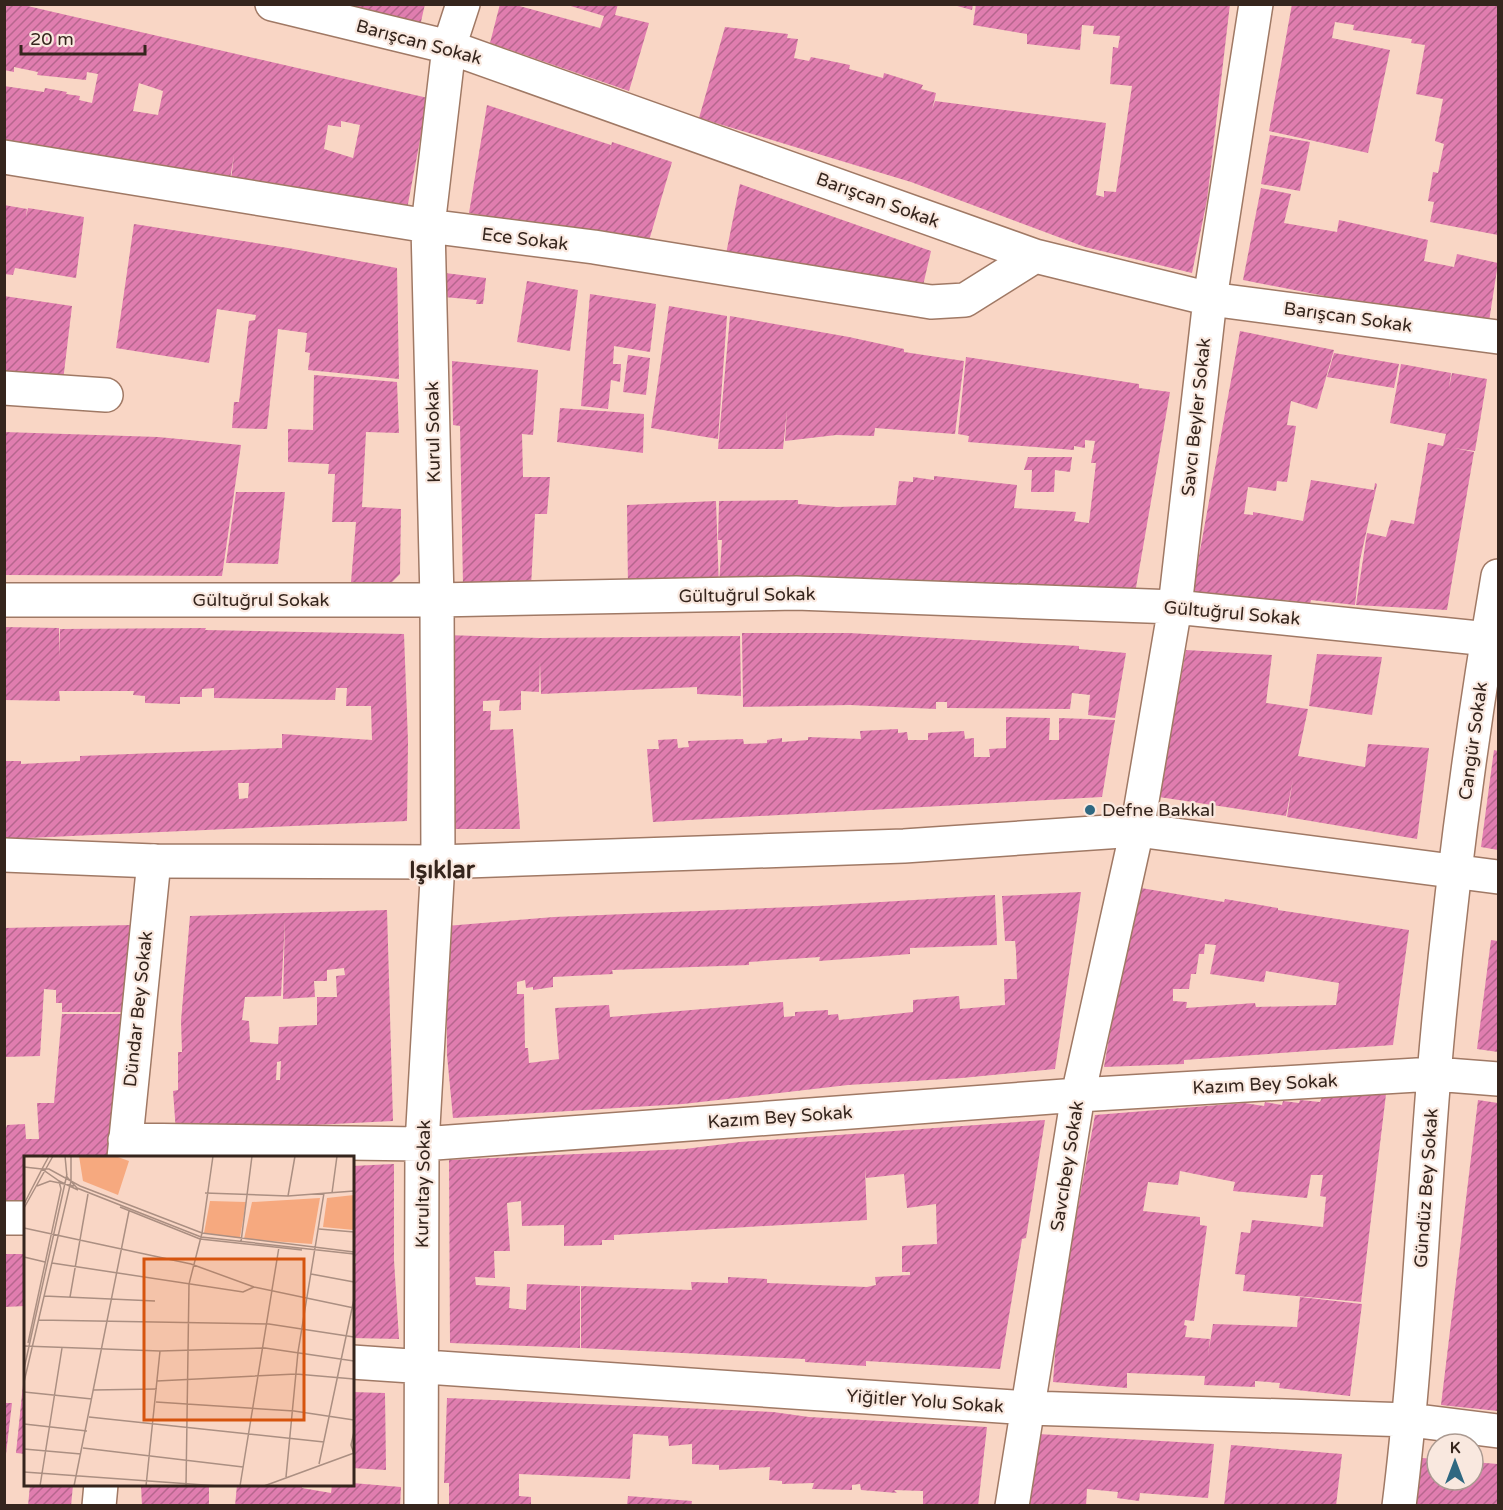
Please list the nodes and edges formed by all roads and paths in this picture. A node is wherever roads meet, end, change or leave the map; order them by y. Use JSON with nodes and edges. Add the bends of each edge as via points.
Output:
{"nodes":[{"id":1,"x":272,"y":4,"type":"edge"},
{"id":2,"x":463,"y":4,"type":"edge"},
{"id":3,"x":1256,"y":4,"type":"edge"},
{"id":4,"x":448,"y":47,"type":"junction"},
{"id":5,"x":4,"y":157,"type":"edge"},
{"id":6,"x":428,"y":226,"type":"junction"},
{"id":7,"x":1035,"y":256,"type":"junction"},
{"id":8,"x":1210,"y":299,"type":"junction"},
{"id":9,"x":1498,"y":337,"type":"edge"},
{"id":10,"x":4,"y":388,"type":"edge"},
{"id":11,"x":106,"y":394,"type":"dead end"},
{"id":12,"x":1498,"y":576,"type":"edge"},
{"id":13,"x":4,"y":600,"type":"edge"},
{"id":14,"x":437,"y":600,"type":"junction"},
{"id":15,"x":1175,"y":607,"type":"junction"},
{"id":16,"x":1493,"y":639,"type":"edge"},
{"id":17,"x":1137,"y":830,"type":"junction"},
{"id":18,"x":4,"y":855,"type":"edge"},
{"id":19,"x":154,"y":861,"type":"junction"},
{"id":20,"x":438,"y":862,"type":"junction"},
{"id":21,"x":1454,"y":870,"type":"junction"},
{"id":22,"x":1498,"y":877,"type":"edge"},
{"id":23,"x":1434,"y":1074,"type":"junction"},
{"id":24,"x":1498,"y":1080,"type":"edge"},
{"id":25,"x":1078,"y":1095,"type":"junction"},
{"id":26,"x":422,"y":1144,"type":"junction"},
{"id":27,"x":125,"y":1149,"type":"edge"},
{"id":28,"x":4,"y":1218,"type":"edge"},
{"id":29,"x":24,"y":1218,"type":"edge"},
{"id":30,"x":354,"y":1362,"type":"edge"},
{"id":31,"x":422,"y":1368,"type":"junction"},
{"id":32,"x":1028,"y":1408,"type":"junction"},
{"id":33,"x":1410,"y":1420,"type":"junction"},
{"id":34,"x":1498,"y":1431,"type":"edge"},
{"id":35,"x":101,"y":1486,"type":"edge"},
{"id":36,"x":99,"y":1506,"type":"edge"},
{"id":37,"x":421,"y":1506,"type":"edge"},
{"id":38,"x":1012,"y":1506,"type":"edge"},
{"id":39,"x":1399,"y":1506,"type":"edge"}],
"edges":[{"from":1,"to":4,"type":"street","name":"Barışcan Sokak"},
{"from":2,"to":4,"type":"street","name":"Kurul Sokak"},
{"from":3,"to":8,"type":"street","name":"Savcı Beyler Sokak"},
{"from":4,"to":6,"type":"street","name":"Kurul Sokak"},
{"from":4,"to":7,"type":"street","name":"Barışcan Sokak"},
{"from":5,"to":6,"type":"street","name":"Ece Sokak"},
{"from":6,"to":7,"type":"street","name":"Ece Sokak","via":[[594,247],[931,302],[965,300]]},
{"from":6,"to":14,"type":"street","name":"Kurul Sokak"},
{"from":7,"to":8,"type":"street","name":"Barışcan Sokak"},
{"from":8,"to":9,"type":"street","name":"Barışcan Sokak"},
{"from":8,"to":15,"type":"street","name":"Savcı Beyler Sokak"},
{"from":10,"to":11,"type":"street"},
{"from":12,"to":16,"type":"street","name":"Cangür Sokak"},
{"from":13,"to":14,"type":"street","name":"Gültuğrul Sokak"},
{"from":14,"to":15,"type":"street","name":"Gültuğrul Sokak","via":[[796,593]]},
{"from":14,"to":20,"type":"street","name":"Kurul Sokak"},
{"from":15,"to":16,"type":"street","name":"Gültuğrul Sokak"},
{"from":15,"to":17,"type":"street","name":"Savcı Beyler Sokak"},
{"from":16,"to":21,"type":"street","name":"Cangür Sokak"},
{"from":17,"to":20,"type":"street","via":[[904,846]]},
{"from":17,"to":21,"type":"street"},
{"from":17,"to":25,"type":"street","name":"Savcıbey Sokak"},
{"from":18,"to":19,"type":"street"},
{"from":19,"to":20,"type":"street"},
{"from":19,"to":27,"type":"street","name":"Dündar Bey Sokak"},
{"from":20,"to":26,"type":"street","name":"Kurultay Sokak"},
{"from":21,"to":22,"type":"street"},
{"from":21,"to":23,"type":"street","name":"Gündüz Bey Sokak"},
{"from":23,"to":24,"type":"street","name":"Kazım Bey Sokak"},
{"from":23,"to":25,"type":"street","name":"Kazım Bey Sokak"},
{"from":23,"to":33,"type":"street","name":"Gündüz Bey Sokak"},
{"from":25,"to":26,"type":"street","name":"Kazım Bey Sokak"},
{"from":25,"to":32,"type":"street","name":"Savcıbey Sokak"},
{"from":26,"to":27,"type":"street","name":"Kazım Bey Sokak"},
{"from":26,"to":31,"type":"street","name":"Kurultay Sokak"},
{"from":28,"to":29,"type":"street"},
{"from":30,"to":31,"type":"street","name":"Yiğitler Yolu Sokak"},
{"from":31,"to":32,"type":"street","name":"Yiğitler Yolu Sokak"},
{"from":31,"to":37,"type":"street","name":"Kurultay Sokak"},
{"from":32,"to":33,"type":"street","name":"Yiğitler Yolu Sokak"},
{"from":32,"to":38,"type":"street","name":"Savcıbey Sokak"},
{"from":33,"to":34,"type":"street","name":"Yiğitler Yolu Sokak"},
{"from":33,"to":39,"type":"street","name":"Gündüz Bey Sokak"},
{"from":35,"to":36,"type":"street"}]}
